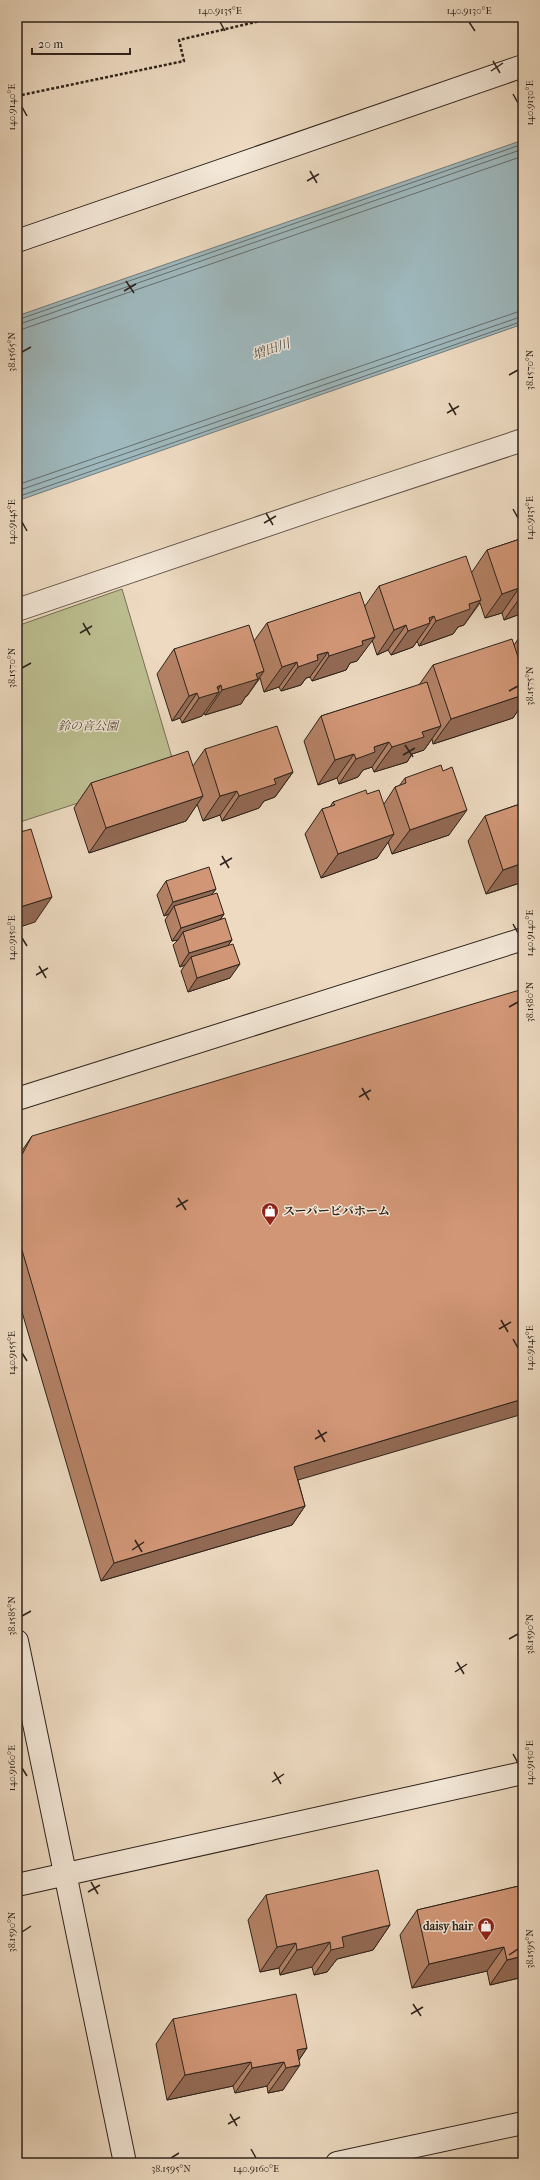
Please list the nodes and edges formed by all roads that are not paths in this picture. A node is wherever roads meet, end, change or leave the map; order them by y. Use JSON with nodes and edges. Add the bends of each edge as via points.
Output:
{"nodes":[{"id":1,"x":523,"y":66,"type":"edge"},
{"id":2,"x":17,"y":241,"type":"edge"},
{"id":3,"x":523,"y":440,"type":"edge"},
{"id":4,"x":17,"y":610,"type":"edge"},
{"id":5,"x":523,"y":939,"type":"edge"},
{"id":6,"x":17,"y":1098,"type":"edge"},
{"id":7,"x":17,"y":1641,"type":"edge"},
{"id":8,"x":523,"y":1773,"type":"edge"},
{"id":9,"x":64,"y":1875,"type":"junction"},
{"id":10,"x":17,"y":1885,"type":"edge"},
{"id":11,"x":523,"y":2123,"type":"edge"},
{"id":12,"x":125,"y":2163,"type":"edge"},
{"id":13,"x":337,"y":2163,"type":"edge"}],
"edges":[{"from":1,"to":2,"type":"street"},
{"from":3,"to":4,"type":"street"},
{"from":5,"to":6,"type":"street"},
{"from":7,"to":9,"type":"street"},
{"from":8,"to":9,"type":"street"},
{"from":9,"to":10,"type":"street"},
{"from":9,"to":12,"type":"street"},
{"from":11,"to":13,"type":"street"}]}
